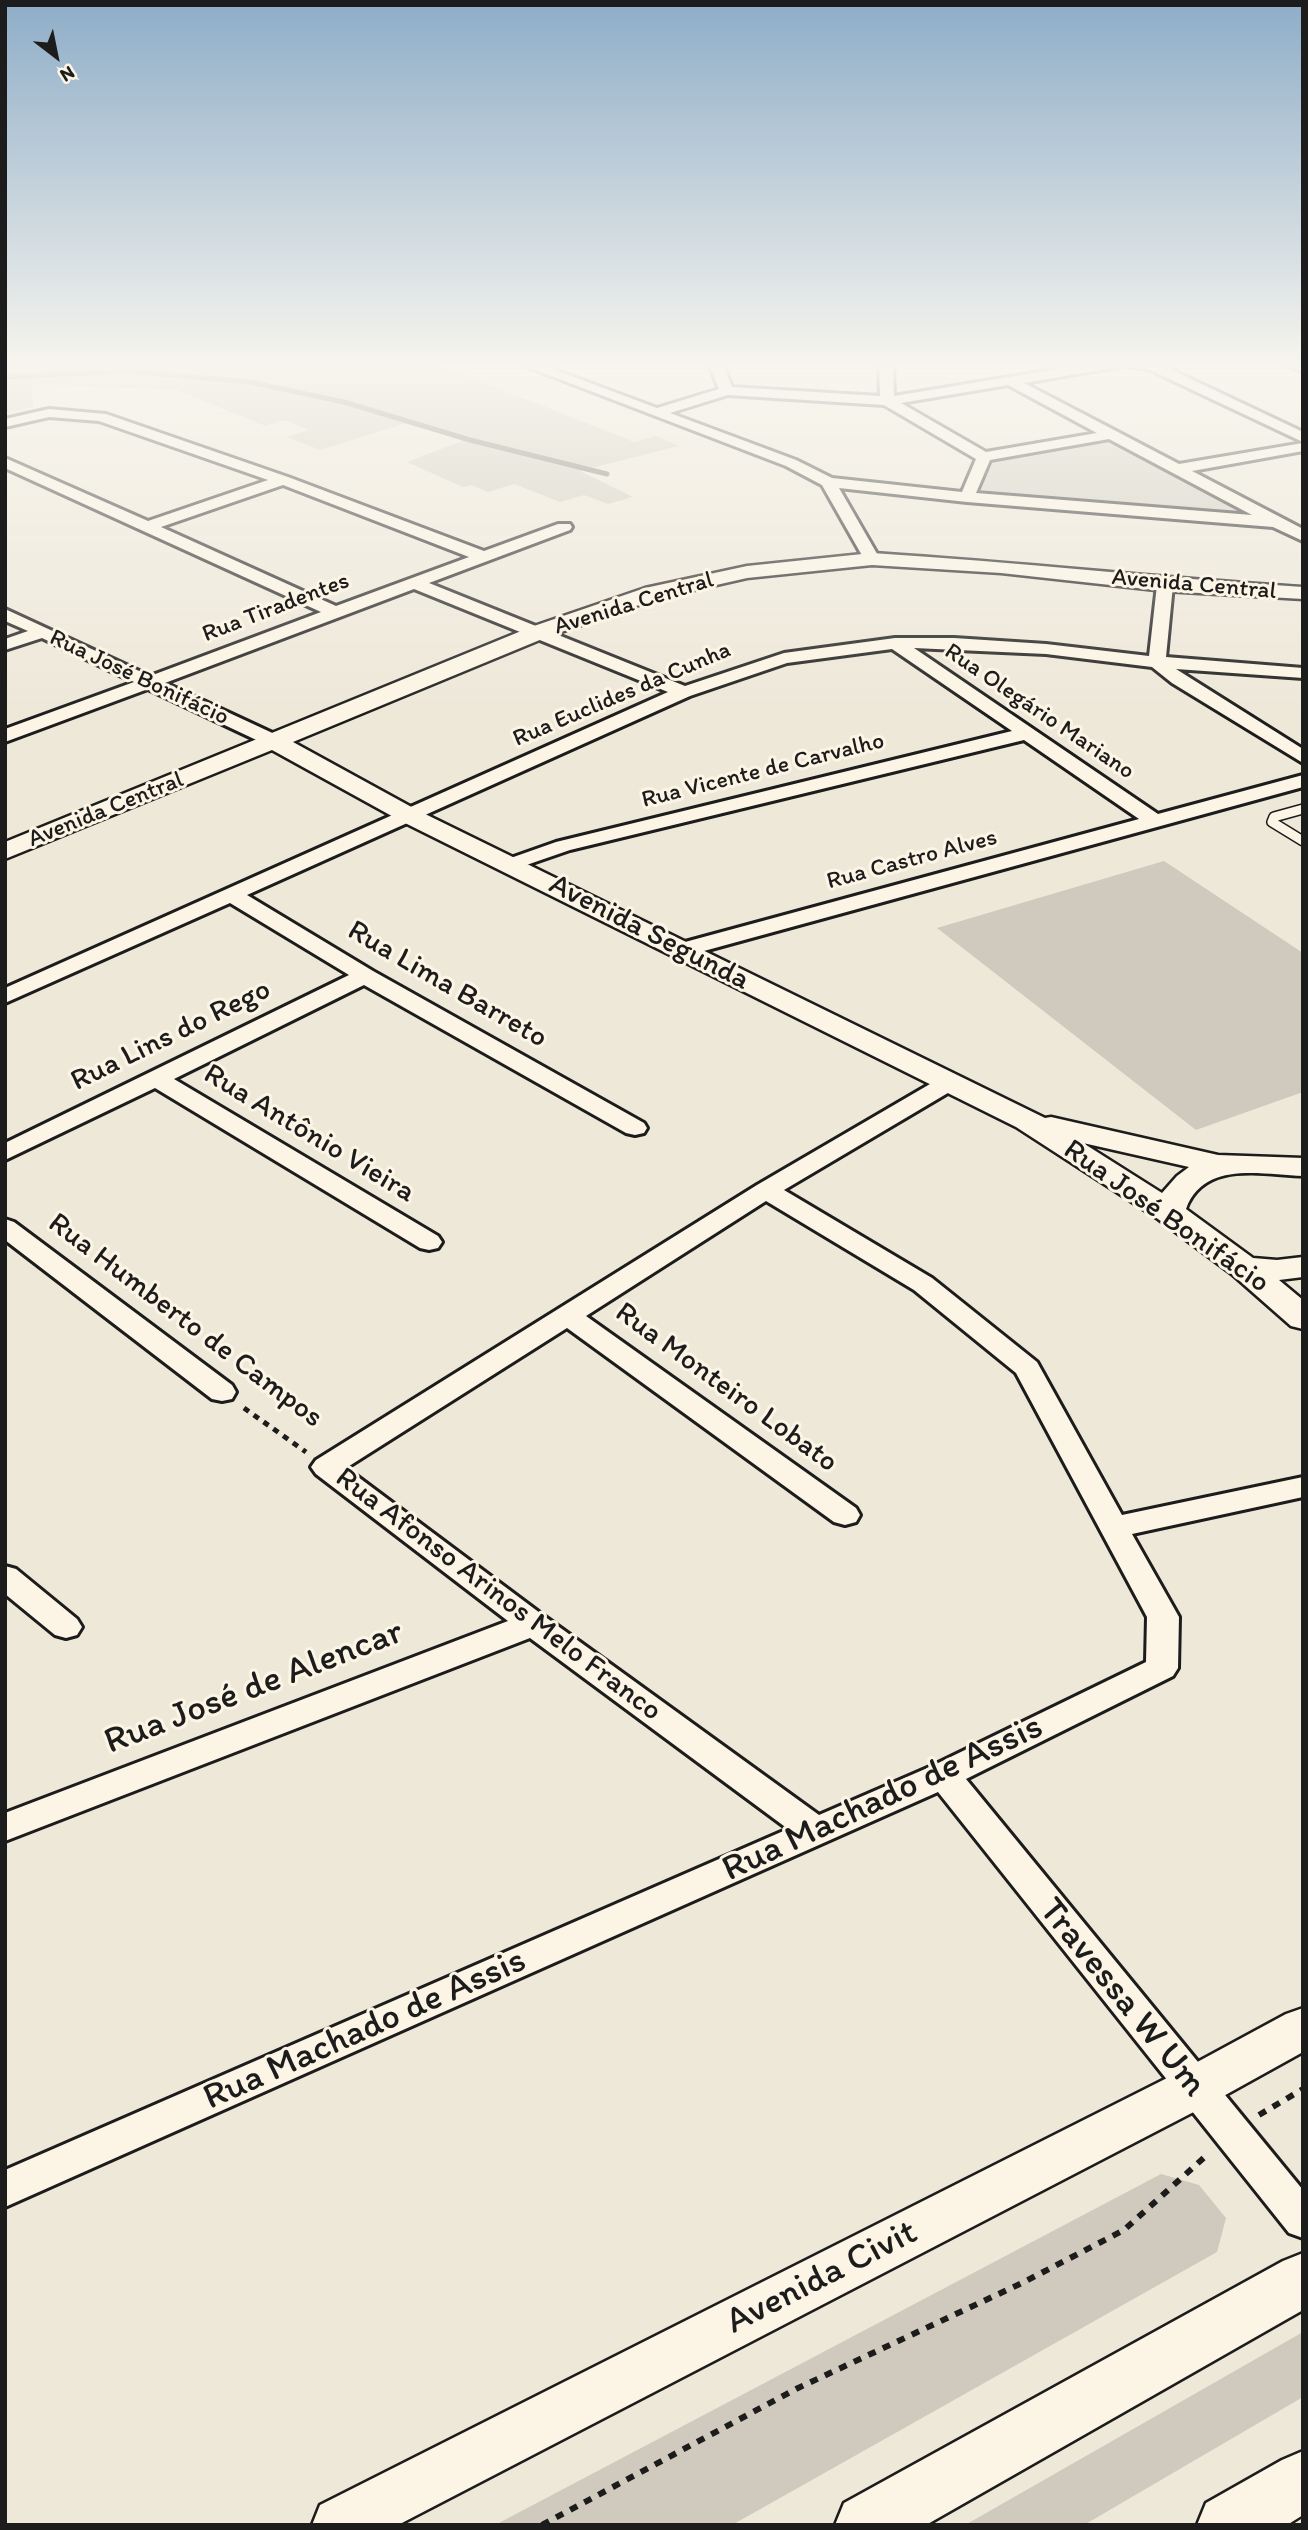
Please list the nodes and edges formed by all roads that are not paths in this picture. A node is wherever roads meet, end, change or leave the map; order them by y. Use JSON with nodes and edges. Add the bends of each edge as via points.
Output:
{"nodes":[{"id":1,"x":44,"y":480,"type":"edge"},
{"id":2,"x":283,"y":480,"type":"joint"},
{"id":3,"x":824,"y":480,"type":"edge"},
{"id":4,"x":974,"y":480,"type":"edge"},
{"id":5,"x":1198,"y":480,"type":"edge"},
{"id":6,"x":828,"y":482,"type":"junction"},
{"id":7,"x":967,"y":497,"type":"junction"},
{"id":8,"x":1276,"y":522,"type":"junction"},
{"id":9,"x":145,"y":527,"type":"junction"},
{"id":10,"x":564,"y":527,"type":"dead end"},
{"id":11,"x":1303,"y":536,"type":"edge"},
{"id":12,"x":481,"y":556,"type":"junction"},
{"id":13,"x":872,"y":559,"type":"junction"},
{"id":14,"x":412,"y":582,"type":"junction"},
{"id":15,"x":1166,"y":585,"type":"junction"},
{"id":16,"x":1303,"y":593,"type":"edge"},
{"id":17,"x":335,"y":612,"type":"junction"},
{"id":18,"x":5,"y":614,"type":"edge"},
{"id":19,"x":42,"y":632,"type":"junction"},
{"id":20,"x":539,"y":632,"type":"junction"},
{"id":21,"x":895,"y":643,"type":"junction"},
{"id":22,"x":5,"y":645,"type":"edge"},
{"id":23,"x":1157,"y":662,"type":"junction"},
{"id":24,"x":1303,"y":673,"type":"edge"},
{"id":25,"x":147,"y":682,"type":"junction"},
{"id":26,"x":684,"y":692,"type":"junction"},
{"id":27,"x":1028,"y":733,"type":"junction"},
{"id":28,"x":5,"y":736,"type":"edge"},
{"id":29,"x":274,"y":741,"type":"junction"},
{"id":30,"x":1303,"y":757,"type":"edge"},
{"id":31,"x":1303,"y":781,"type":"edge"},
{"id":32,"x":1303,"y":809,"type":"edge"},
{"id":33,"x":408,"y":815,"type":"junction"},
{"id":34,"x":1156,"y":821,"type":"junction"},
{"id":35,"x":1303,"y":841,"type":"edge"},
{"id":36,"x":5,"y":851,"type":"edge"},
{"id":37,"x":512,"y":864,"type":"junction"},
{"id":38,"x":230,"y":894,"type":"junction"},
{"id":39,"x":682,"y":950,"type":"junction"},
{"id":40,"x":365,"y":976,"type":"junction"},
{"id":41,"x":5,"y":996,"type":"edge"},
{"id":42,"x":156,"y":1079,"type":"junction"},
{"id":43,"x":950,"y":1083,"type":"junction"},
{"id":44,"x":1027,"y":1120,"type":"junction"},
{"id":45,"x":635,"y":1128,"type":"dead end"},
{"id":46,"x":5,"y":1153,"type":"edge"},
{"id":47,"x":1218,"y":1164,"type":"junction"},
{"id":48,"x":1303,"y":1167,"type":"edge"},
{"id":49,"x":766,"y":1190,"type":"junction"},
{"id":50,"x":1169,"y":1212,"type":"junction"},
{"id":51,"x":5,"y":1227,"type":"edge"},
{"id":52,"x":429,"y":1242,"type":"dead end"},
{"id":53,"x":1303,"y":1267,"type":"edge"},
{"id":54,"x":1245,"y":1268,"type":"junction"},
{"id":55,"x":568,"y":1315,"type":"junction"},
{"id":56,"x":1303,"y":1318,"type":"edge"},
{"id":57,"x":222,"y":1392,"type":"road end"},
{"id":58,"x":1303,"y":1487,"type":"edge"},
{"id":59,"x":845,"y":1515,"type":"dead end"},
{"id":60,"x":1114,"y":1527,"type":"junction"},
{"id":61,"x":5,"y":1577,"type":"edge"},
{"id":62,"x":533,"y":1625,"type":"junction"},
{"id":63,"x":66,"y":1627,"type":"dead end"},
{"id":64,"x":944,"y":1775,"type":"junction"},
{"id":65,"x":5,"y":1828,"type":"edge"},
{"id":66,"x":816,"y":1831,"type":"junction"},
{"id":67,"x":1303,"y":2028,"type":"edge"},
{"id":68,"x":1194,"y":2088,"type":"junction"},
{"id":69,"x":5,"y":2189,"type":"edge"},
{"id":70,"x":1303,"y":2220,"type":"edge"},
{"id":71,"x":1303,"y":2280,"type":"edge"},
{"id":72,"x":1303,"y":2481,"type":"edge"},
{"id":73,"x":340,"y":2525,"type":"edge"},
{"id":74,"x":866,"y":2525,"type":"edge"},
{"id":75,"x":1228,"y":2525,"type":"edge"}],
"edges":[{"from":1,"to":9,"type":"street"},
{"from":2,"to":9,"type":"street"},
{"from":2,"to":12,"type":"street"},
{"from":3,"to":6,"type":"street"},
{"from":4,"to":7,"type":"street"},
{"from":5,"to":8,"type":"street"},
{"from":6,"to":7,"type":"street"},
{"from":6,"to":13,"type":"street"},
{"from":7,"to":8,"type":"street"},
{"from":8,"to":11,"type":"street"},
{"from":9,"to":17,"type":"street"},
{"from":10,"to":12,"type":"street","name":"Rua Tiradentes"},
{"from":12,"to":14,"type":"street","name":"Rua Tiradentes"},
{"from":13,"to":15,"type":"street","name":"Avenida Central"},
{"from":13,"to":20,"type":"street","name":"Avenida Central","via":[[747,572],[695,583]]},
{"from":14,"to":17,"type":"street","name":"Rua Tiradentes"},
{"from":14,"to":20,"type":"street"},
{"from":15,"to":16,"type":"street","name":"Avenida Central"},
{"from":15,"to":23,"type":"street"},
{"from":17,"to":25,"type":"street","name":"Rua Tiradentes"},
{"from":18,"to":19,"type":"street","name":"Rua José Bonifácio"},
{"from":19,"to":22,"type":"street"},
{"from":19,"to":25,"type":"street","name":"Rua José Bonifácio"},
{"from":20,"to":26,"type":"street"},
{"from":20,"to":29,"type":"street","name":"Avenida Central"},
{"from":21,"to":23,"type":"street","name":"Rua Euclides da Cunha","via":[[1045,649]]},
{"from":21,"to":26,"type":"street","name":"Rua Euclides da Cunha","via":[[784,659]]},
{"from":21,"to":27,"type":"street","name":"Rua Olegário Mariano"},
{"from":23,"to":24,"type":"street","name":"Rua Euclides da Cunha"},
{"from":23,"to":30,"type":"street"},
{"from":25,"to":28,"type":"street","name":"Rua Tiradentes"},
{"from":25,"to":29,"type":"street","name":"Rua José Bonifácio"},
{"from":26,"to":33,"type":"street","name":"Rua Euclides da Cunha"},
{"from":27,"to":34,"type":"street","name":"Rua Olegário Mariano"},
{"from":27,"to":37,"type":"street","name":"Rua Vicente de Carvalho","via":[[564,846]]},
{"from":29,"to":33,"type":"street","name":"Avenida Segunda"},
{"from":29,"to":36,"type":"street","name":"Avenida Central"},
{"from":31,"to":34,"type":"street","name":"Rua Castro Alves"},
{"from":32,"to":35,"type":"lane","via":[[1274,817],[1272,822]]},
{"from":33,"to":37,"type":"street","name":"Avenida Segunda"},
{"from":33,"to":38,"type":"street","name":"Rua Euclides da Cunha"},
{"from":34,"to":39,"type":"street","name":"Rua Castro Alves"},
{"from":37,"to":39,"type":"street","name":"Avenida Segunda"},
{"from":38,"to":40,"type":"street","name":"Rua Lima Barreto"},
{"from":38,"to":41,"type":"street","name":"Rua Euclides da Cunha"},
{"from":39,"to":43,"type":"street","name":"Avenida Segunda"},
{"from":40,"to":42,"type":"street","name":"Rua Lins do Rego"},
{"from":40,"to":45,"type":"street","name":"Rua Lima Barreto"},
{"from":42,"to":46,"type":"street","name":"Rua Lins do Rego"},
{"from":42,"to":52,"type":"street","name":"Rua Antônio Vieira"},
{"from":43,"to":44,"type":"street","name":"Avenida Segunda"},
{"from":43,"to":49,"type":"street","name":"Rua Afonso Arinos Melo Franco"},
{"from":44,"to":47,"type":"street"},
{"from":44,"to":50,"type":"street","name":"Rua José Bonifácio"},
{"from":47,"to":48,"type":"street"},
{"from":47,"to":50,"type":"street","via":[[1180,1189]]},
{"from":49,"to":55,"type":"street","name":"Rua Afonso Arinos Melo Franco"},
{"from":49,"to":60,"type":"street","name":"Rua Machado de Assis","via":[[923,1284],[1027,1368]]},
{"from":50,"to":54,"type":"street","name":"Rua José Bonifácio"},
{"from":51,"to":57,"type":"street","name":"Rua Humberto de Campos"},
{"from":53,"to":54,"type":"street"},
{"from":54,"to":56,"type":"street","name":"Rua José Bonifácio"},
{"from":55,"to":59,"type":"street","name":"Rua Monteiro Lobato"},
{"from":55,"to":62,"type":"street","name":"Rua Afonso Arinos Melo Franco","via":[[326,1467]]},
{"from":58,"to":60,"type":"street"},
{"from":60,"to":64,"type":"street","name":"Rua Machado de Assis","via":[[1163,1617],[1163,1668]]},
{"from":61,"to":63,"type":"street"},
{"from":62,"to":65,"type":"street","name":"Rua José de Alencar"},
{"from":62,"to":66,"type":"street","name":"Rua Afonso Arinos Melo Franco"},
{"from":64,"to":66,"type":"street","name":"Rua Machado de Assis"},
{"from":64,"to":68,"type":"street","name":"Travessa W Um"},
{"from":66,"to":69,"type":"street","name":"Rua Machado de Assis"},
{"from":67,"to":68,"type":"street","name":"Avenida Civit"},
{"from":68,"to":70,"type":"street","name":"Travessa W Um"},
{"from":68,"to":73,"type":"street","name":"Avenida Civit"},
{"from":71,"to":74,"type":"main road"},
{"from":72,"to":75,"type":"main road"}]}
